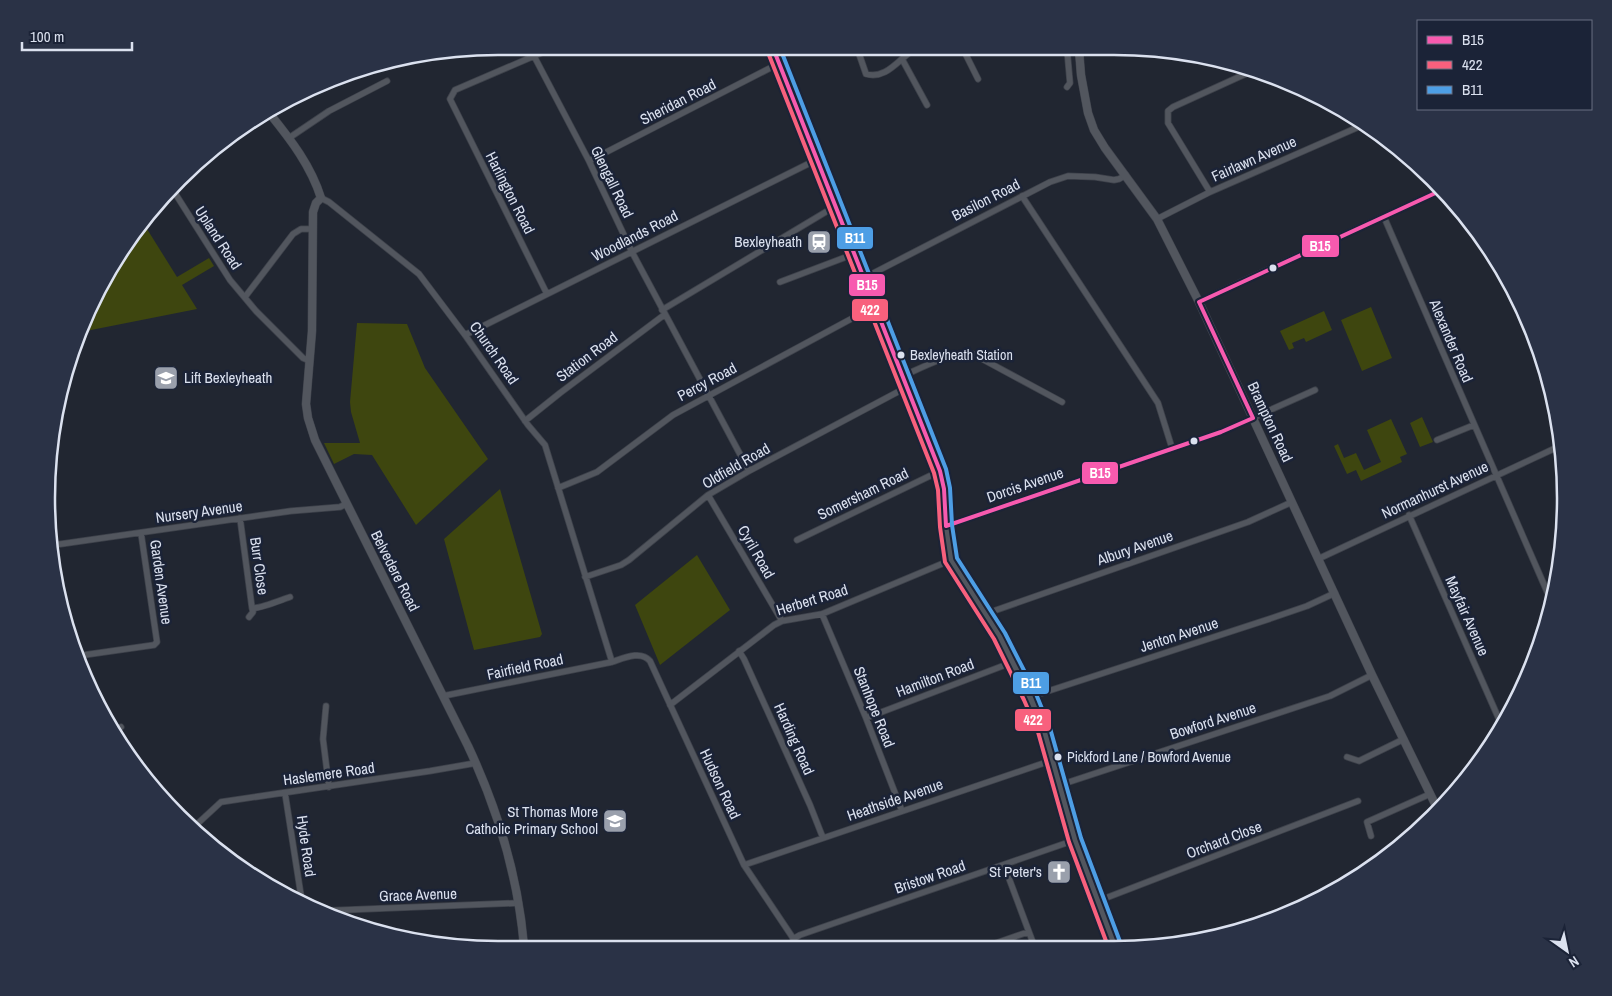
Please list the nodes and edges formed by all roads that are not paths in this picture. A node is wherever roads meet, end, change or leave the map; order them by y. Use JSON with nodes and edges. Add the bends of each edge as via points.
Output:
{"nodes":[{"id":1,"x":775,"y":55,"type":"edge"},
{"id":2,"x":859,"y":55,"type":"edge"},
{"id":3,"x":906,"y":55,"type":"edge"},
{"id":4,"x":966,"y":55,"type":"edge"},
{"id":5,"x":1068,"y":55,"type":"edge"},
{"id":6,"x":1079,"y":55,"type":"edge"},
{"id":7,"x":534,"y":56,"type":"joint"},
{"id":8,"x":902,"y":58,"type":"junction"},
{"id":9,"x":778,"y":64,"type":"junction"},
{"id":10,"x":1244,"y":75,"type":"edge"},
{"id":11,"x":978,"y":79,"type":"dead end"},
{"id":12,"x":387,"y":80,"type":"dead end"},
{"id":13,"x":1067,"y":87,"type":"dead end"},
{"id":14,"x":927,"y":105,"type":"dead end"},
{"id":15,"x":272,"y":117,"type":"edge"},
{"id":16,"x":1356,"y":127,"type":"edge"},
{"id":17,"x":289,"y":138,"type":"junction"},
{"id":18,"x":816,"y":160,"type":"junction"},
{"id":19,"x":589,"y":162,"type":"junction"},
{"id":20,"x":1126,"y":175,"type":"junction"},
{"id":21,"x":1210,"y":192,"type":"junction"},
{"id":22,"x":1435,"y":193,"type":"edge"},
{"id":23,"x":175,"y":195,"type":"edge"},
{"id":24,"x":1022,"y":196,"type":"junction"},
{"id":25,"x":321,"y":198,"type":"junction"},
{"id":26,"x":834,"y":207,"type":"junction"},
{"id":27,"x":1384,"y":217,"type":"junction"},
{"id":28,"x":1157,"y":219,"type":"junction"},
{"id":29,"x":312,"y":228,"type":"junction"},
{"id":30,"x":632,"y":252,"type":"junction"},
{"id":31,"x":854,"y":254,"type":"junction"},
{"id":32,"x":864,"y":278,"type":"junction"},
{"id":33,"x":780,"y":282,"type":"dead end"},
{"id":34,"x":547,"y":294,"type":"junction"},
{"id":35,"x":245,"y":297,"type":"junction"},
{"id":36,"x":1199,"y":302,"type":"junction"},
{"id":37,"x":875,"y":306,"type":"junction"},
{"id":38,"x":665,"y":315,"type":"junction"},
{"id":39,"x":465,"y":335,"type":"junction"},
{"id":40,"x":310,"y":361,"type":"junction"},
{"id":41,"x":903,"y":376,"type":"junction"},
{"id":42,"x":907,"y":387,"type":"junction"},
{"id":43,"x":1315,"y":390,"type":"dead end"},
{"id":44,"x":708,"y":396,"type":"junction"},
{"id":45,"x":1062,"y":402,"type":"dead end"},
{"id":46,"x":1253,"y":418,"type":"junction"},
{"id":47,"x":527,"y":423,"type":"junction"},
{"id":48,"x":1474,"y":425,"type":"junction"},
{"id":49,"x":1437,"y":440,"type":"dead end"},
{"id":50,"x":1172,"y":448,"type":"junction"},
{"id":51,"x":1554,"y":449,"type":"edge"},
{"id":52,"x":940,"y":470,"type":"junction"},
{"id":53,"x":749,"y":472,"type":"junction"},
{"id":54,"x":1496,"y":475,"type":"junction"},
{"id":55,"x":558,"y":488,"type":"junction"},
{"id":56,"x":708,"y":495,"type":"junction"},
{"id":57,"x":1292,"y":502,"type":"junction"},
{"id":58,"x":346,"y":504,"type":"junction"},
{"id":59,"x":1409,"y":515,"type":"junction"},
{"id":60,"x":240,"y":518,"type":"junction"},
{"id":61,"x":946,"y":526,"type":"junction"},
{"id":62,"x":141,"y":533,"type":"junction"},
{"id":63,"x":797,"y":540,"type":"dead end"},
{"id":64,"x":58,"y":544,"type":"edge"},
{"id":65,"x":1318,"y":558,"type":"junction"},
{"id":66,"x":951,"y":560,"type":"junction"},
{"id":67,"x":585,"y":577,"type":"junction"},
{"id":68,"x":1547,"y":591,"type":"edge"},
{"id":69,"x":1335,"y":593,"type":"junction"},
{"id":70,"x":290,"y":597,"type":"dead end"},
{"id":71,"x":252,"y":608,"type":"junction"},
{"id":72,"x":822,"y":614,"type":"junction"},
{"id":73,"x":985,"y":614,"type":"junction"},
{"id":74,"x":250,"y":616,"type":"dead end"},
{"id":75,"x":782,"y":621,"type":"junction"},
{"id":76,"x":739,"y":651,"type":"junction"},
{"id":77,"x":84,"y":655,"type":"edge"},
{"id":78,"x":612,"y":662,"type":"junction"},
{"id":79,"x":1013,"y":662,"type":"junction"},
{"id":80,"x":1372,"y":675,"type":"junction"},
{"id":81,"x":443,"y":696,"type":"junction"},
{"id":82,"x":1030,"y":697,"type":"junction"},
{"id":83,"x":670,"y":705,"type":"junction"},
{"id":84,"x":326,"y":706,"type":"dead end"},
{"id":85,"x":866,"y":718,"type":"junction"},
{"id":86,"x":1498,"y":718,"type":"edge"},
{"id":87,"x":1404,"y":739,"type":"junction"},
{"id":88,"x":1347,"y":757,"type":"dead end"},
{"id":89,"x":1053,"y":760,"type":"junction"},
{"id":90,"x":476,"y":763,"type":"junction"},
{"id":91,"x":1060,"y":785,"type":"junction"},
{"id":92,"x":329,"y":787,"type":"junction"},
{"id":93,"x":285,"y":793,"type":"junction"},
{"id":94,"x":1430,"y":794,"type":"junction"},
{"id":95,"x":1358,"y":802,"type":"dead end"},
{"id":96,"x":1435,"y":803,"type":"edge"},
{"id":97,"x":902,"y":811,"type":"junction"},
{"id":98,"x":197,"y":823,"type":"edge"},
{"id":99,"x":1371,"y":836,"type":"dead end"},
{"id":100,"x":823,"y":838,"type":"junction"},
{"id":101,"x":1075,"y":840,"type":"junction"},
{"id":102,"x":744,"y":865,"type":"junction"},
{"id":103,"x":1004,"y":865,"type":"junction"},
{"id":104,"x":301,"y":894,"type":"edge"},
{"id":105,"x":1098,"y":901,"type":"junction"},
{"id":106,"x":519,"y":903,"type":"junction"},
{"id":107,"x":337,"y":910,"type":"edge"},
{"id":108,"x":1028,"y":932,"type":"junction"},
{"id":109,"x":793,"y":939,"type":"joint"},
{"id":110,"x":523,"y":941,"type":"edge"},
{"id":111,"x":1002,"y":941,"type":"edge"},
{"id":112,"x":1032,"y":941,"type":"edge"},
{"id":113,"x":1113,"y":941,"type":"edge"}],
"edges":[{"from":1,"to":9,"type":"street"},
{"from":2,"to":8,"type":"street","via":[[866,74],[874,76],[883,74]]},
{"from":3,"to":8,"type":"street"},
{"from":4,"to":11,"type":"street"},
{"from":5,"to":13,"type":"street","via":[[1070,83]]},
{"from":6,"to":20,"type":"street","name":"Brampton Road","via":[[1088,113],[1098,136]]},
{"from":7,"to":19,"type":"street","name":"Glengall Road"},
{"from":7,"to":34,"type":"street","name":"Harlington Road","via":[[455,90],[451,103]]},
{"from":8,"to":14,"type":"street"},
{"from":9,"to":18,"type":"street"},
{"from":9,"to":19,"type":"street","name":"Sheridan Road"},
{"from":10,"to":21,"type":"street","via":[[1168,112],[1168,123]]},
{"from":12,"to":17,"type":"street","via":[[329,111]]},
{"from":15,"to":17,"type":"street"},
{"from":16,"to":21,"type":"street","name":"Fairlawn Avenue"},
{"from":17,"to":25,"type":"street","via":[[313,176]]},
{"from":18,"to":26,"type":"street"},
{"from":18,"to":30,"type":"street","name":"Woodlands Road"},
{"from":19,"to":30,"type":"street","name":"Glengall Road"},
{"from":20,"to":24,"type":"street","name":"Basilon Road","via":[[1114,180],[1068,176]]},
{"from":20,"to":28,"type":"street","name":"Brampton Road"},
{"from":21,"to":28,"type":"street","name":"Fairlawn Avenue"},
{"from":22,"to":27,"type":"street"},
{"from":23,"to":35,"type":"street","name":"Upland Road","via":[[230,280]]},
{"from":24,"to":32,"type":"street","name":"Basilon Road"},
{"from":24,"to":50,"type":"street","via":[[1158,403]]},
{"from":25,"to":29,"type":"street","name":"Belvedere Road","via":[[313,212]]},
{"from":25,"to":39,"type":"street","name":"Church Road","via":[[419,274]]},
{"from":26,"to":31,"type":"street"},
{"from":26,"to":38,"type":"street","name":"Station Road"},
{"from":27,"to":36,"type":"street"},
{"from":27,"to":48,"type":"street","name":"Alexander Road"},
{"from":28,"to":36,"type":"street","name":"Brampton Road"},
{"from":29,"to":35,"type":"street","name":"Upland Road","via":[[292,234]]},
{"from":29,"to":40,"type":"street","name":"Belvedere Road"},
{"from":30,"to":34,"type":"street","name":"Woodlands Road"},
{"from":30,"to":38,"type":"street","name":"Glengall Road"},
{"from":31,"to":32,"type":"street"},
{"from":31,"to":33,"type":"street"},
{"from":32,"to":37,"type":"street"},
{"from":34,"to":39,"type":"street","name":"Woodlands Road"},
{"from":35,"to":40,"type":"street","name":"Upland Road","via":[[303,358]]},
{"from":36,"to":46,"type":"street","name":"Brampton Road"},
{"from":37,"to":41,"type":"street"},
{"from":37,"to":44,"type":"street","name":"Percy Road"},
{"from":38,"to":44,"type":"street","name":"Glengall Road"},
{"from":38,"to":47,"type":"street","name":"Station Road","via":[[560,393]]},
{"from":39,"to":47,"type":"street","name":"Church Road"},
{"from":40,"to":58,"type":"street","name":"Belvedere Road","via":[[308,418]]},
{"from":41,"to":42,"type":"street"},
{"from":41,"to":45,"type":"street","via":[[960,353],[973,354]]},
{"from":42,"to":52,"type":"street"},
{"from":42,"to":53,"type":"street","name":"Oldfield Road"},
{"from":43,"to":46,"type":"street","name":"Dorcis Avenue"},
{"from":44,"to":53,"type":"street","name":"Glengall Road"},
{"from":44,"to":55,"type":"street","name":"Percy Road","via":[[673,415],[597,472]]},
{"from":46,"to":50,"type":"street","name":"Dorcis Avenue"},
{"from":46,"to":57,"type":"street","name":"Brampton Road"},
{"from":47,"to":55,"type":"street","name":"Church Road","via":[[545,445]]},
{"from":48,"to":49,"type":"street"},
{"from":48,"to":54,"type":"street","name":"Alexander Road"},
{"from":50,"to":61,"type":"street","name":"Dorcis Avenue"},
{"from":51,"to":54,"type":"street","name":"Normanhurst Avenue"},
{"from":52,"to":61,"type":"street"},
{"from":52,"to":63,"type":"street","name":"Somersham Road"},
{"from":53,"to":56,"type":"street","name":"Oldfield Road"},
{"from":54,"to":59,"type":"street","name":"Normanhurst Avenue"},
{"from":54,"to":68,"type":"street","name":"Alexander Road"},
{"from":55,"to":67,"type":"street","name":"Church Road"},
{"from":56,"to":67,"type":"street","name":"Oldfield Road","via":[[630,560]]},
{"from":56,"to":75,"type":"street","name":"Cyril Road"},
{"from":57,"to":65,"type":"street","name":"Brampton Road"},
{"from":57,"to":73,"type":"street","name":"Albury Avenue","via":[[1248,522]]},
{"from":58,"to":60,"type":"street","name":"Nursery Avenue","via":[[340,508]]},
{"from":58,"to":81,"type":"street","name":"Belvedere Road"},
{"from":59,"to":65,"type":"street","name":"Normanhurst Avenue"},
{"from":59,"to":86,"type":"street","name":"Mayfair Avenue"},
{"from":60,"to":62,"type":"street","name":"Nursery Avenue"},
{"from":60,"to":71,"type":"street","name":"Burr Close"},
{"from":61,"to":66,"type":"street"},
{"from":62,"to":64,"type":"street","name":"Nursery Avenue"},
{"from":62,"to":77,"type":"street","name":"Garden Avenue","via":[[157,642]]},
{"from":65,"to":69,"type":"street","name":"Brampton Road"},
{"from":66,"to":72,"type":"street","name":"Herbert Road"},
{"from":66,"to":73,"type":"street"},
{"from":67,"to":78,"type":"street","name":"Church Road"},
{"from":69,"to":80,"type":"street","name":"Brampton Road"},
{"from":69,"to":82,"type":"street","name":"Jenton Avenue","via":[[1272,618]]},
{"from":70,"to":71,"type":"street","name":"Burr Close","via":[[258,609]]},
{"from":71,"to":74,"type":"street"},
{"from":72,"to":75,"type":"street","name":"Herbert Road"},
{"from":72,"to":85,"type":"street","name":"Stanhope Road"},
{"from":73,"to":79,"type":"street"},
{"from":75,"to":76,"type":"street","name":"Herbert Road"},
{"from":76,"to":83,"type":"street","name":"Herbert Road"},
{"from":76,"to":100,"type":"street","name":"Harding Road"},
{"from":78,"to":81,"type":"street","name":"Fairfield Road"},
{"from":78,"to":83,"type":"street","name":"Hudson Road","via":[[646,656]]},
{"from":79,"to":82,"type":"street"},
{"from":79,"to":85,"type":"street","name":"Hamilton Road"},
{"from":80,"to":87,"type":"street","name":"Brampton Road"},
{"from":80,"to":91,"type":"street","name":"Bowford Avenue","via":[[1330,696]]},
{"from":81,"to":90,"type":"street","name":"Belvedere Road"},
{"from":82,"to":89,"type":"street"},
{"from":83,"to":102,"type":"street","name":"Hudson Road"},
{"from":84,"to":92,"type":"street","via":[[324,739]]},
{"from":85,"to":97,"type":"street","name":"Stanhope Road"},
{"from":87,"to":88,"type":"street","via":[[1358,761]]},
{"from":87,"to":94,"type":"street","name":"Brampton Road"},
{"from":89,"to":91,"type":"street"},
{"from":89,"to":97,"type":"street","name":"Heathside Avenue"},
{"from":90,"to":92,"type":"street","name":"Haslemere Road"},
{"from":90,"to":106,"type":"street","name":"Belvedere Road","via":[[501,827]]},
{"from":91,"to":101,"type":"street"},
{"from":92,"to":93,"type":"street","name":"Haslemere Road"},
{"from":93,"to":98,"type":"street","name":"Haslemere Road","via":[[221,802]]},
{"from":93,"to":104,"type":"street","name":"Hyde Road"},
{"from":94,"to":96,"type":"street","name":"Brampton Road"},
{"from":94,"to":99,"type":"street","via":[[1367,822]]},
{"from":95,"to":105,"type":"street","name":"Orchard Close"},
{"from":97,"to":100,"type":"street","name":"Heathside Avenue"},
{"from":100,"to":102,"type":"street","name":"Heathside Avenue"},
{"from":101,"to":103,"type":"street","name":"Bristow Road"},
{"from":101,"to":105,"type":"street"},
{"from":102,"to":109,"type":"street","name":"Hudson Road"},
{"from":103,"to":108,"type":"street"},
{"from":103,"to":109,"type":"street","name":"Bristow Road"},
{"from":105,"to":113,"type":"street"},
{"from":106,"to":107,"type":"street","name":"Grace Avenue"},
{"from":106,"to":110,"type":"street","name":"Belvedere Road"},
{"from":108,"to":111,"type":"street"},
{"from":108,"to":112,"type":"street"}]}
